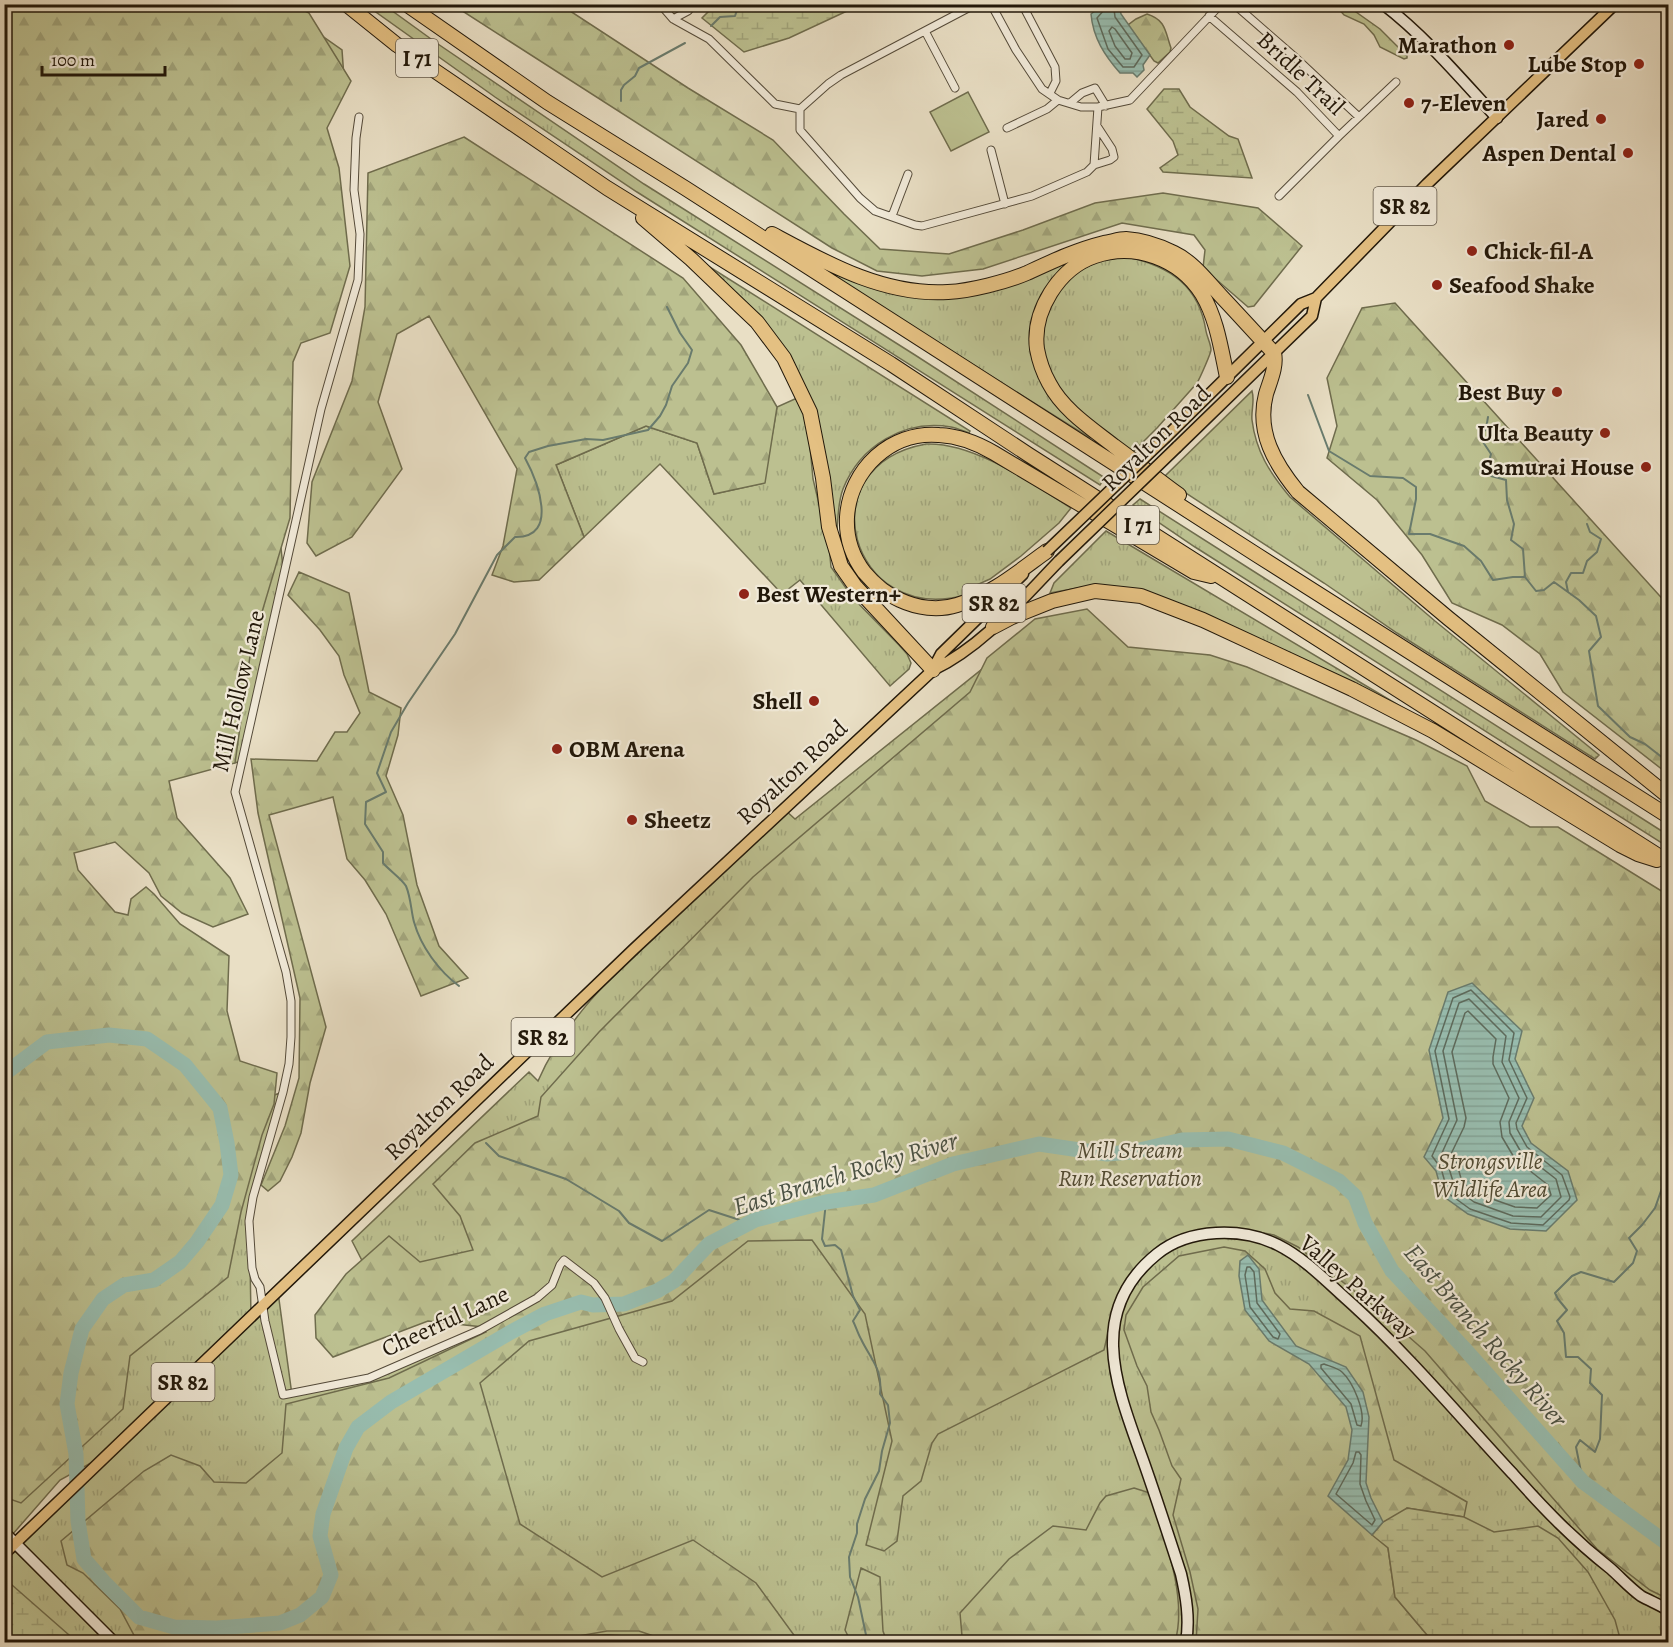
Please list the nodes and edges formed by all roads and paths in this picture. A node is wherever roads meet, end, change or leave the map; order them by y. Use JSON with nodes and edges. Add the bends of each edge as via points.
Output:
{"nodes":[{"id":1,"x":346,"y":4,"type":"edge"},
{"id":2,"x":406,"y":4,"type":"edge"},
{"id":3,"x":660,"y":4,"type":"edge"},
{"id":4,"x":694,"y":4,"type":"edge"},
{"id":5,"x":976,"y":4,"type":"edge"},
{"id":6,"x":991,"y":4,"type":"edge"},
{"id":7,"x":1022,"y":4,"type":"edge"},
{"id":8,"x":1221,"y":4,"type":"edge"},
{"id":9,"x":1234,"y":4,"type":"edge"},
{"id":10,"x":1383,"y":4,"type":"edge"},
{"id":11,"x":1615,"y":4,"type":"edge"},
{"id":12,"x":1209,"y":16,"type":"junction"},
{"id":13,"x":673,"y":19,"type":"junction"},
{"id":14,"x":925,"y":31,"type":"junction"},
{"id":15,"x":1396,"y":82,"type":"dead end"},
{"id":16,"x":955,"y":88,"type":"dead end"},
{"id":17,"x":1050,"y":93,"type":"junction"},
{"id":18,"x":1058,"y":100,"type":"junction"},
{"id":19,"x":1070,"y":103,"type":"junction"},
{"id":20,"x":1102,"y":106,"type":"junction"},
{"id":21,"x":800,"y":109,"type":"junction"},
{"id":22,"x":359,"y":117,"type":"dead end"},
{"id":23,"x":1359,"y":117,"type":"junction"},
{"id":24,"x":1497,"y":118,"type":"junction"},
{"id":25,"x":1097,"y":125,"type":"junction"},
{"id":26,"x":1007,"y":128,"type":"dead end"},
{"id":27,"x":1339,"y":136,"type":"junction"},
{"id":28,"x":991,"y":150,"type":"dead end"},
{"id":29,"x":1094,"y":165,"type":"junction"},
{"id":30,"x":908,"y":174,"type":"dead end"},
{"id":31,"x":607,"y":188,"type":"junction"},
{"id":32,"x":685,"y":188,"type":"junction"},
{"id":33,"x":1279,"y":196,"type":"dead end"},
{"id":34,"x":1005,"y":204,"type":"junction"},
{"id":35,"x":892,"y":216,"type":"junction"},
{"id":36,"x":1316,"y":298,"type":"junction"},
{"id":37,"x":1263,"y":341,"type":"junction"},
{"id":38,"x":1274,"y":353,"type":"junction"},
{"id":39,"x":1227,"y":377,"type":"junction"},
{"id":40,"x":1047,"y":551,"type":"junction"},
{"id":41,"x":1257,"y":555,"type":"junction"},
{"id":42,"x":1223,"y":579,"type":"junction"},
{"id":43,"x":993,"y":627,"type":"junction"},
{"id":44,"x":933,"y":670,"type":"junction"},
{"id":45,"x":1668,"y":796,"type":"edge"},
{"id":46,"x":1668,"y":816,"type":"edge"},
{"id":47,"x":1668,"y":862,"type":"edge"},
{"id":48,"x":262,"y":1305,"type":"junction"},
{"id":49,"x":643,"y":1362,"type":"dead end"},
{"id":50,"x":4,"y":1532,"type":"edge"},
{"id":51,"x":16,"y":1542,"type":"junction"},
{"id":52,"x":4,"y":1554,"type":"edge"},
{"id":53,"x":1668,"y":1610,"type":"edge"},
{"id":54,"x":114,"y":1642,"type":"edge"},
{"id":55,"x":575,"y":1642,"type":"edge"},
{"id":56,"x":635,"y":1642,"type":"edge"},
{"id":57,"x":1186,"y":1642,"type":"edge"}],
"edges":[{"from":1,"to":31,"type":"highway","number":"I 71","via":[[397,45]]},
{"from":2,"to":32,"type":"highway","number":"I 71","via":[[546,102]]},
{"from":3,"to":13,"type":"street"},
{"from":4,"to":13,"type":"street"},
{"from":5,"to":14,"type":"street"},
{"from":6,"to":17,"type":"street","via":[[1030,74]]},
{"from":7,"to":17,"type":"street","via":[[1055,67],[1056,81]]},
{"from":8,"to":12,"type":"street"},
{"from":9,"to":23,"type":"street","name":"Bridle Trail"},
{"from":10,"to":24,"type":"street","via":[[1433,49]]},
{"from":11,"to":24,"type":"main road","name":"Royalton Road","number":"SR 82"},
{"from":12,"to":20,"type":"street","via":[[1130,100]]},
{"from":12,"to":27,"type":"street","name":"Bridle Trail","via":[[1297,92]]},
{"from":13,"to":21,"type":"street","via":[[709,39],[775,104]]},
{"from":14,"to":16,"type":"street"},
{"from":14,"to":21,"type":"street","via":[[841,75]]},
{"from":15,"to":23,"type":"street","name":"Bridle Trail"},
{"from":17,"to":18,"type":"street"},
{"from":18,"to":19,"type":"street"},
{"from":18,"to":26,"type":"street"},
{"from":19,"to":20,"type":"street"},
{"from":19,"to":20,"type":"street","via":[[1095,88]]},
{"from":20,"to":25,"type":"street"},
{"from":21,"to":35,"type":"street","via":[[801,132],[860,198],[875,211]]},
{"from":22,"to":48,"type":"street","name":"Mill Hollow Lane","via":[[354,190],[360,234],[358,280],[321,409],[235,792],[291,1001],[284,1092],[249,1221],[252,1268]]},
{"from":23,"to":27,"type":"street","name":"Bridle Trail"},
{"from":24,"to":36,"type":"main road","name":"Royalton Road","number":"SR 82"},
{"from":25,"to":29,"type":"street"},
{"from":25,"to":29,"type":"street","via":[[1114,157]]},
{"from":27,"to":33,"type":"street","name":"Bridle Trail"},
{"from":28,"to":34,"type":"street"},
{"from":29,"to":34,"type":"street","via":[[1060,185]]},
{"from":30,"to":35,"type":"street"},
{"from":31,"to":42,"type":"highway","number":"I 71","via":[[891,364]]},
{"from":31,"to":44,"type":"highway","via":[[757,322],[784,358],[810,412],[829,527],[841,566]]},
{"from":32,"to":37,"type":"highway","via":[[833,266],[876,282],[923,291],[948,292],[989,285],[1088,247],[1124,239],[1143,242],[1186,260]]},
{"from":32,"to":41,"type":"highway","number":"I 71"},
{"from":34,"to":35,"type":"street","via":[[921,226]]},
{"from":36,"to":37,"type":"main road","name":"Royalton Road","number":"SR 82","via":[[1301,304]]},
{"from":36,"to":38,"type":"main road","name":"Royalton Road","number":"SR 82","via":[[1312,316]]},
{"from":37,"to":38,"type":"highway"},
{"from":37,"to":39,"type":"main road","name":"Royalton Road","number":"SR 82"},
{"from":38,"to":43,"type":"main road","name":"Royalton Road","number":"SR 82","bridge":true},
{"from":38,"to":45,"type":"highway","via":[[1274,368],[1265,397],[1266,435],[1272,456],[1298,492]]},
{"from":39,"to":40,"type":"main road","name":"Royalton Road","number":"SR 82","bridge":true},
{"from":39,"to":41,"type":"highway","via":[[1211,310],[1202,293],[1179,269],[1146,253],[1109,252],[1084,261],[1058,283],[1040,315],[1037,349],[1058,397],[1093,430]]},
{"from":40,"to":42,"type":"highway","via":[[980,596],[956,606],[922,607],[883,591],[861,568],[848,534],[848,504],[863,470],[893,444],[937,434],[963,438],[1194,573]]},
{"from":40,"to":44,"type":"main road","name":"Royalton Road","number":"SR 82","via":[[941,654]]},
{"from":41,"to":46,"type":"highway","number":"I 71"},
{"from":42,"to":47,"type":"highway","number":"I 71"},
{"from":43,"to":44,"type":"main road","name":"Royalton Road","number":"SR 82","via":[[953,660]]},
{"from":43,"to":47,"type":"highway","via":[[1052,601],[1095,591],[1141,596],[1203,620],[1352,689],[1433,731],[1620,846]]},
{"from":44,"to":48,"type":"main road","name":"Royalton Road","number":"SR 82"},
{"from":48,"to":49,"type":"street","name":"Cheerful Lane","via":[[283,1395],[369,1378],[480,1330],[537,1298],[552,1285],[564,1260],[594,1283],[635,1358]]},
{"from":48,"to":51,"type":"main road","name":"Royalton Road","number":"SR 82"},
{"from":50,"to":51,"type":"street"},
{"from":51,"to":52,"type":"main road","name":"Royalton Road","number":"SR 82"},
{"from":51,"to":54,"type":"street"},
{"from":53,"to":57,"type":"street","name":"Valley Parkway","via":[[1642,1596],[1554,1520],[1387,1336],[1318,1274],[1280,1246],[1261,1238],[1211,1234],[1178,1242],[1149,1261],[1125,1292],[1113,1331],[1116,1378],[1181,1574],[1188,1617]]},
{"from":55,"to":56,"type":"street"}]}
